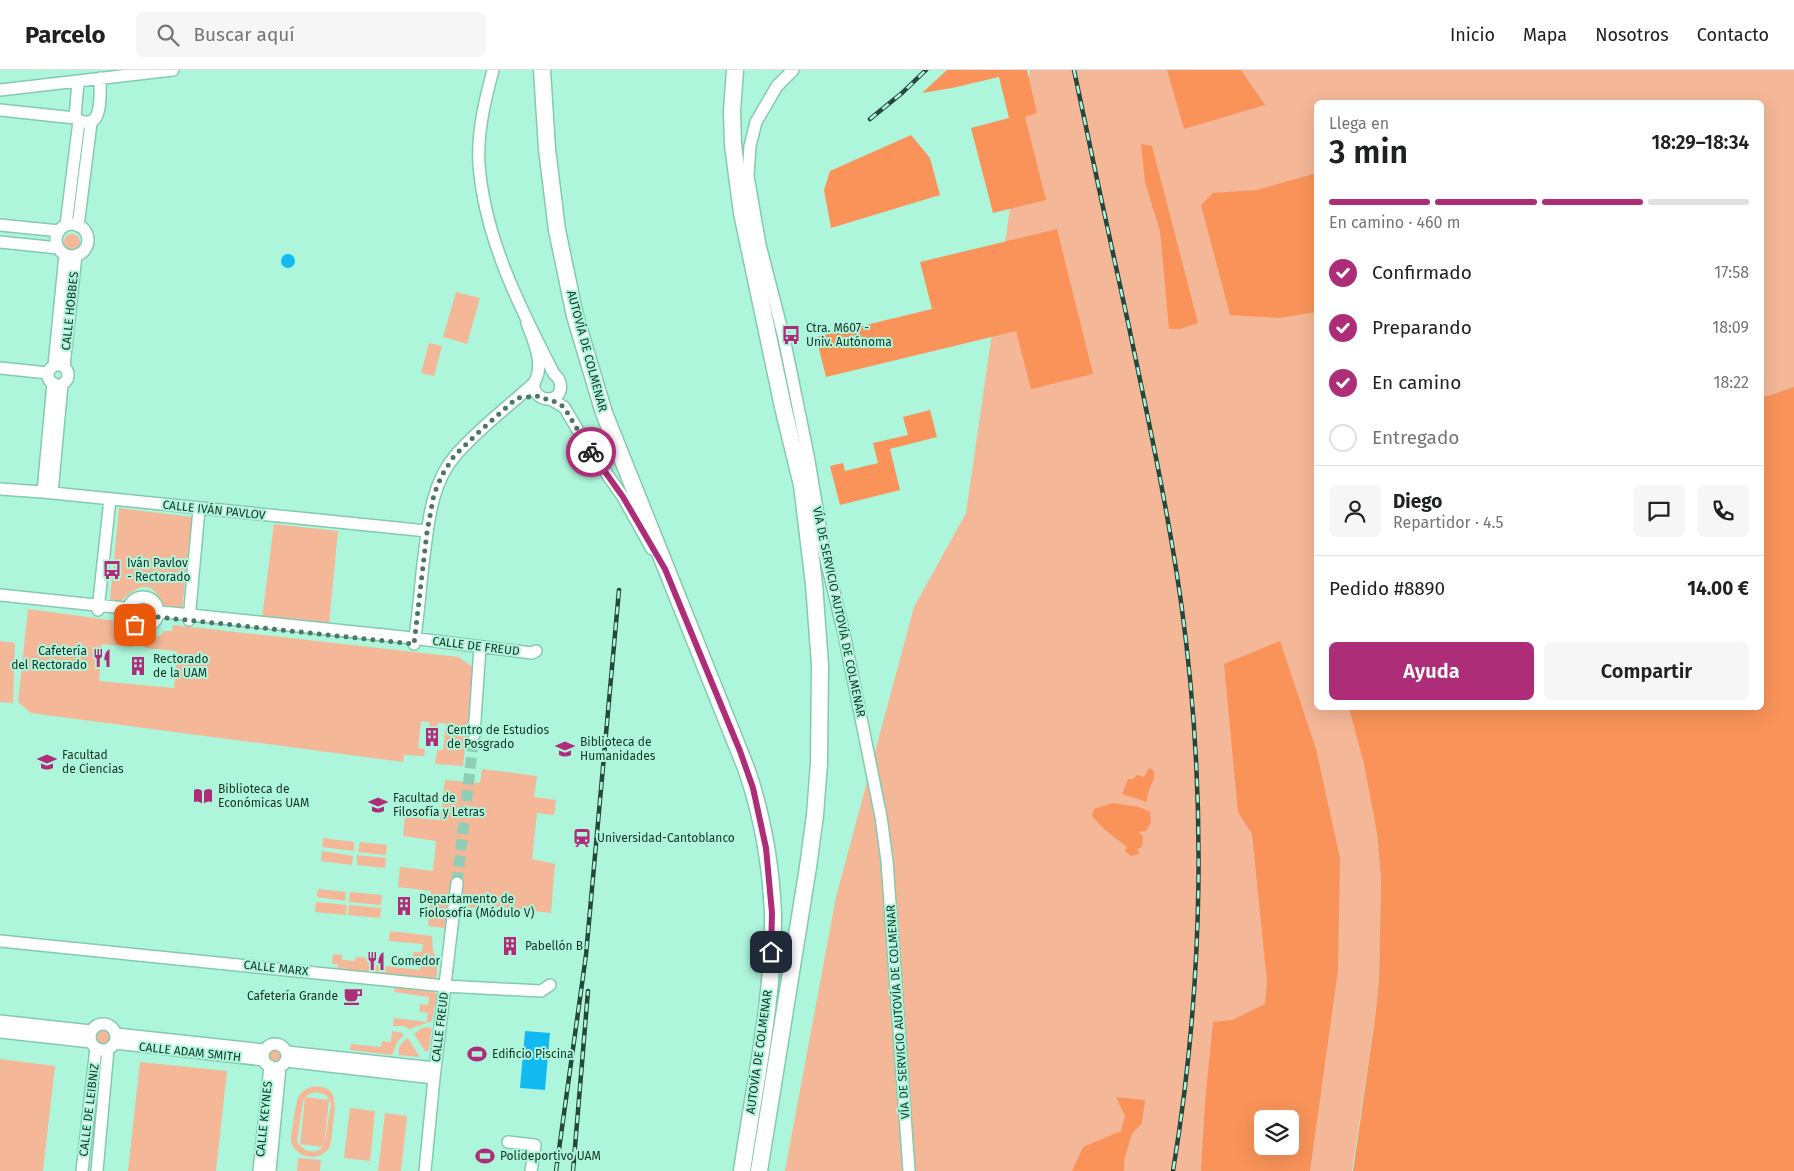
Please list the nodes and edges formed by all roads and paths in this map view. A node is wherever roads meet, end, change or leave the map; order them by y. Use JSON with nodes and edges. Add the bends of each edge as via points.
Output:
{"nodes":[{"id":1,"x":173,"y":70,"type":"edge"},
{"id":2,"x":493,"y":70,"type":"edge"},
{"id":3,"x":542,"y":70,"type":"edge"},
{"id":4,"x":735,"y":70,"type":"edge"},
{"id":5,"x":746,"y":70,"type":"edge"},
{"id":6,"x":793,"y":70,"type":"edge"},
{"id":7,"x":100,"y":78,"type":"junction"},
{"id":8,"x":78,"y":82,"type":"junction"},
{"id":9,"x":0,"y":90,"type":"edge"},
{"id":10,"x":0,"y":110,"type":"edge"},
{"id":11,"x":82,"y":121,"type":"junction"},
{"id":12,"x":736,"y":167,"type":"junction"},
{"id":13,"x":0,"y":224,"type":"edge"},
{"id":14,"x":68,"y":227,"type":"junction"},
{"id":15,"x":0,"y":242,"type":"edge"},
{"id":16,"x":66,"y":253,"type":"junction"},
{"id":17,"x":527,"y":323,"type":"junction"},
{"id":18,"x":0,"y":368,"type":"edge"},
{"id":19,"x":56,"y":374,"type":"junction"},
{"id":20,"x":554,"y":374,"type":"junction"},
{"id":21,"x":536,"y":380,"type":"junction"},
{"id":22,"x":539,"y":396,"type":"junction"},
{"id":23,"x":517,"y":398,"type":"junction"},
{"id":24,"x":550,"y":399,"type":"junction"},
{"id":25,"x":0,"y":489,"type":"edge"},
{"id":26,"x":48,"y":493,"type":"junction"},
{"id":27,"x":110,"y":499,"type":"junction"},
{"id":28,"x":199,"y":508,"type":"junction"},
{"id":29,"x":427,"y":532,"type":"junction"},
{"id":30,"x":665,"y":569,"type":"junction"},
{"id":31,"x":0,"y":595,"type":"edge"},
{"id":32,"x":0,"y":600,"type":"edge"},
{"id":33,"x":99,"y":608,"type":"junction"},
{"id":34,"x":128,"y":611,"type":"junction"},
{"id":35,"x":158,"y":615,"type":"junction"},
{"id":36,"x":190,"y":618,"type":"junction"},
{"id":37,"x":415,"y":642,"type":"junction"},
{"id":38,"x":480,"y":650,"type":"junction"},
{"id":39,"x":536,"y":651,"type":"dead end"},
{"id":40,"x":474,"y":735,"type":"tunnel mouth"},
{"id":41,"x":457,"y":883,"type":"tunnel mouth"},
{"id":42,"x":0,"y":941,"type":"edge"},
{"id":43,"x":550,"y":985,"type":"dead end"},
{"id":44,"x":445,"y":986,"type":"junction"},
{"id":45,"x":0,"y":1021,"type":"edge"},
{"id":46,"x":0,"y":1032,"type":"edge"},
{"id":47,"x":93,"y":1041,"type":"junction"},
{"id":48,"x":113,"y":1042,"type":"junction"},
{"id":49,"x":275,"y":1059,"type":"junction"},
{"id":50,"x":435,"y":1073,"type":"junction"},
{"id":51,"x":508,"y":1142,"type":"dead end"},
{"id":52,"x":82,"y":1171,"type":"edge"},
{"id":53,"x":97,"y":1171,"type":"edge"},
{"id":54,"x":259,"y":1171,"type":"edge"},
{"id":55,"x":270,"y":1171,"type":"edge"},
{"id":56,"x":425,"y":1171,"type":"edge"},
{"id":57,"x":531,"y":1171,"type":"edge"},
{"id":58,"x":742,"y":1171,"type":"edge"},
{"id":59,"x":759,"y":1171,"type":"edge"},
{"id":60,"x":909,"y":1171,"type":"edge"}],
"edges":[{"from":1,"to":7,"type":"street"},
{"from":2,"to":17,"type":"street","via":[[480,133],[482,192],[500,256]]},
{"from":3,"to":30,"type":"highway","name":"AUTOVÍA DE COLMENAR","via":[[557,230],[575,316],[604,413]]},
{"from":4,"to":12,"type":"highway","name":"AUTOVÍA DE COLMENAR","via":[[732,111]]},
{"from":5,"to":12,"type":"highway"},
{"from":6,"to":60,"type":"street","name":"VÍA DE SERVICIO AUTOVÍA DE COLMENAR","via":[[777,86],[756,122],[748,176],[881,817],[887,861]]},
{"from":7,"to":8,"type":"street"},
{"from":7,"to":11,"type":"street","via":[[98,116],[95,121]]},
{"from":8,"to":9,"type":"street"},
{"from":8,"to":11,"type":"street"},
{"from":10,"to":11,"type":"street"},
{"from":11,"to":14,"type":"street"},
{"from":12,"to":59,"type":"highway","name":"AUTOVÍA DE COLMENAR","via":[[750,252],[802,485],[820,665],[815,815]]},
{"from":13,"to":14,"type":"street"},
{"from":14,"to":16,"type":"street","via":[[56,239]]},
{"from":14,"to":16,"type":"street","via":[[85,231],[88,240],[84,251]]},
{"from":15,"to":16,"type":"street"},
{"from":16,"to":19,"type":"street","name":"CALLE HOBBES"},
{"from":17,"to":20,"type":"street"},
{"from":17,"to":21,"type":"street","via":[[539,358]]},
{"from":18,"to":19,"type":"street"},
{"from":19,"to":26,"type":"street","name":"CALLE HOBBES"},
{"from":20,"to":21,"type":"street","via":[[545,372]]},
{"from":20,"to":24,"type":"street","via":[[560,380],[561,388]]},
{"from":21,"to":22,"type":"street"},
{"from":21,"to":23,"type":"street"},
{"from":22,"to":23,"type":"street"},
{"from":22,"to":24,"type":"street"},
{"from":23,"to":29,"type":"street","via":[[454,456],[434,494]]},
{"from":24,"to":30,"type":"street","via":[[564,407]]},
{"from":25,"to":26,"type":"street","name":"CALLE IVÁN PAVLOV"},
{"from":26,"to":27,"type":"street","name":"CALLE IVÁN PAVLOV"},
{"from":27,"to":28,"type":"street","name":"CALLE IVÁN PAVLOV"},
{"from":27,"to":33,"type":"street"},
{"from":28,"to":29,"type":"street","name":"CALLE IVÁN PAVLOV"},
{"from":28,"to":36,"type":"street"},
{"from":29,"to":37,"type":"street"},
{"from":30,"to":58,"type":"highway","name":"AUTOVÍA DE COLMENAR","via":[[734,735],[753,788],[766,848],[772,913],[771,972]]},
{"from":31,"to":33,"type":"street"},
{"from":32,"to":33,"type":"street"},
{"from":33,"to":34,"type":"street","name":"CALLE DE FREUD"},
{"from":34,"to":35,"type":"street","name":"CALLE DE FREUD"},
{"from":34,"to":35,"type":"street","via":[[132,622],[139,627],[152,624]]},
{"from":35,"to":36,"type":"street","name":"CALLE DE FREUD"},
{"from":36,"to":37,"type":"street","name":"CALLE DE FREUD"},
{"from":37,"to":38,"type":"street","name":"CALLE DE FREUD"},
{"from":38,"to":39,"type":"street","name":"CALLE DE FREUD"},
{"from":38,"to":40,"type":"street"},
{"from":41,"to":44,"type":"street","name":"CALLE FREUD"},
{"from":42,"to":44,"type":"street","name":"CALLE MARX"},
{"from":43,"to":44,"type":"street","name":"CALLE MARX","via":[[541,991]]},
{"from":44,"to":50,"type":"street","name":"CALLE FREUD"},
{"from":45,"to":47,"type":"street"},
{"from":46,"to":47,"type":"street"},
{"from":47,"to":48,"type":"street","via":[[104,1050]]},
{"from":47,"to":48,"type":"street","via":[[99,1025],[107,1025],[113,1029]]},
{"from":47,"to":52,"type":"street","name":"CALLE DE LEIBNIZ"},
{"from":48,"to":49,"type":"street","name":"CALLE ADAM SMITH"},
{"from":48,"to":53,"type":"street","name":"CALLE DE LEIBNIZ"},
{"from":49,"to":50,"type":"street","name":"CALLE ADAM SMITH"},
{"from":49,"to":54,"type":"street","name":"CALLE KEYNES"},
{"from":49,"to":55,"type":"street","name":"CALLE KEYNES"},
{"from":50,"to":56,"type":"street","name":"CALLE FREUD"},
{"from":51,"to":57,"type":"street","via":[[534,1145]]}]}
